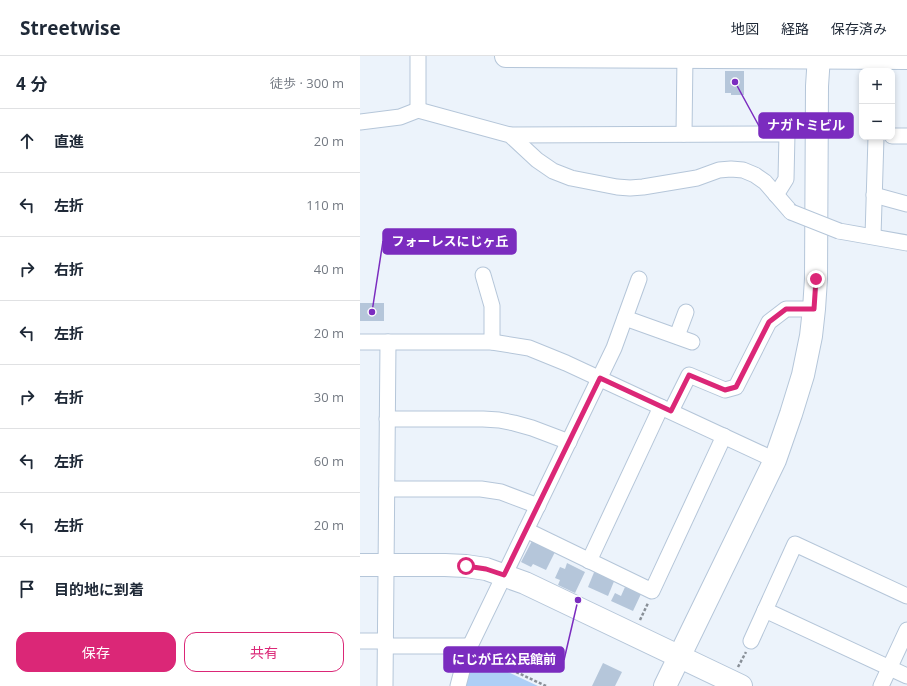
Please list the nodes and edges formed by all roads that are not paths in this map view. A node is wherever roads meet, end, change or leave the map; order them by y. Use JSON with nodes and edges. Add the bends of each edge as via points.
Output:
{"nodes":[{"id":1,"x":418,"y":56,"type":"edge"},
{"id":2,"x":506,"y":56,"type":"edge"},
{"id":3,"x":684,"y":56,"type":"edge"},
{"id":4,"x":819,"y":57,"type":"edge"},
{"id":5,"x":907,"y":58,"type":"edge"},
{"id":6,"x":877,"y":62,"type":"edge"},
{"id":7,"x":418,"y":110,"type":"junction"},
{"id":8,"x":360,"y":122,"type":"edge"},
{"id":9,"x":684,"y":134,"type":"junction"},
{"id":10,"x":510,"y":135,"type":"junction"},
{"id":11,"x":895,"y":136,"type":"edge"},
{"id":12,"x":907,"y":136,"type":"edge"},
{"id":13,"x":876,"y":140,"type":"edge"},
{"id":14,"x":874,"y":194,"type":"junction"},
{"id":15,"x":776,"y":195,"type":"junction"},
{"id":16,"x":907,"y":204,"type":"edge"},
{"id":17,"x":873,"y":236,"type":"junction"},
{"id":18,"x":907,"y":243,"type":"edge"},
{"id":19,"x":483,"y":275,"type":"dead end"},
{"id":20,"x":639,"y":279,"type":"dead end"},
{"id":21,"x":814,"y":309,"type":"junction"},
{"id":22,"x":686,"y":312,"type":"dead end"},
{"id":23,"x":625,"y":318,"type":"junction"},
{"id":24,"x":677,"y":336,"type":"junction"},
{"id":25,"x":360,"y":342,"type":"edge"},
{"id":26,"x":388,"y":342,"type":"junction"},
{"id":27,"x":492,"y":342,"type":"junction"},
{"id":28,"x":692,"y":342,"type":"dead end"},
{"id":29,"x":600,"y":378,"type":"junction"},
{"id":30,"x":666,"y":409,"type":"junction"},
{"id":31,"x":387,"y":419,"type":"junction"},
{"id":32,"x":724,"y":436,"type":"junction"},
{"id":33,"x":569,"y":442,"type":"junction"},
{"id":34,"x":775,"y":460,"type":"junction"},
{"id":35,"x":387,"y":489,"type":"junction"},
{"id":36,"x":538,"y":506,"type":"junction"},
{"id":37,"x":526,"y":530,"type":"junction"},
{"id":38,"x":589,"y":561,"type":"junction"},
{"id":39,"x":360,"y":565,"type":"edge"},
{"id":40,"x":386,"y":565,"type":"junction"},
{"id":41,"x":504,"y":575,"type":"junction"},
{"id":42,"x":907,"y":596,"type":"edge"},
{"id":43,"x":765,"y":610,"type":"junction"},
{"id":44,"x":907,"y":630,"type":"edge"},
{"id":45,"x":360,"y":641,"type":"edge"},
{"id":46,"x":751,"y":641,"type":"road end"},
{"id":47,"x":386,"y":644,"type":"junction"},
{"id":48,"x":469,"y":648,"type":"junction"},
{"id":49,"x":679,"y":657,"type":"junction"},
{"id":50,"x":889,"y":668,"type":"junction"},
{"id":51,"x":907,"y":676,"type":"edge"},
{"id":52,"x":739,"y":679,"type":"edge"},
{"id":53,"x":385,"y":686,"type":"edge"},
{"id":54,"x":458,"y":686,"type":"edge"},
{"id":55,"x":665,"y":686,"type":"edge"},
{"id":56,"x":881,"y":686,"type":"edge"}],
"edges":[{"from":1,"to":7,"type":"street"},
{"from":2,"to":3,"type":"street"},
{"from":3,"to":4,"type":"street"},
{"from":3,"to":9,"type":"street"},
{"from":4,"to":6,"type":"street"},
{"from":4,"to":21,"type":"street"},
{"from":5,"to":6,"type":"street"},
{"from":7,"to":8,"type":"street","via":[[400,116]]},
{"from":7,"to":10,"type":"street"},
{"from":9,"to":10,"type":"street"},
{"from":9,"to":15,"type":"street","via":[[786,134],[786,179]]},
{"from":10,"to":15,"type":"street","via":[[545,166],[571,178],[630,188],[697,178],[719,170],[737,169],[755,175]]},
{"from":11,"to":12,"type":"street"},
{"from":13,"to":14,"type":"street"},
{"from":14,"to":16,"type":"street"},
{"from":14,"to":17,"type":"street"},
{"from":15,"to":17,"type":"street","bridge":true,"via":[[791,212],[839,231]]},
{"from":17,"to":18,"type":"street"},
{"from":19,"to":27,"type":"street","via":[[492,306]]},
{"from":20,"to":23,"type":"street"},
{"from":21,"to":30,"type":"street","via":[[786,309],[769,322],[736,387],[725,390],[689,375]]},
{"from":21,"to":34,"type":"street","via":[[803,375]]},
{"from":22,"to":24,"type":"street"},
{"from":23,"to":24,"type":"street"},
{"from":23,"to":29,"type":"street"},
{"from":24,"to":28,"type":"street"},
{"from":25,"to":26,"type":"street"},
{"from":26,"to":27,"type":"street"},
{"from":26,"to":31,"type":"street"},
{"from":27,"to":29,"type":"street","via":[[529,348]]},
{"from":29,"to":30,"type":"street"},
{"from":29,"to":33,"type":"street"},
{"from":30,"to":32,"type":"street"},
{"from":30,"to":38,"type":"street"},
{"from":31,"to":33,"type":"street","via":[[499,420],[532,428]]},
{"from":31,"to":35,"type":"street"},
{"from":32,"to":34,"type":"street"},
{"from":32,"to":38,"type":"street","via":[[652,591]]},
{"from":33,"to":36,"type":"street"},
{"from":34,"to":49,"type":"street"},
{"from":35,"to":36,"type":"street","via":[[500,492]]},
{"from":35,"to":40,"type":"street"},
{"from":36,"to":37,"type":"street"},
{"from":37,"to":38,"type":"street"},
{"from":37,"to":41,"type":"street"},
{"from":39,"to":40,"type":"street"},
{"from":40,"to":41,"type":"street","via":[[466,566]]},
{"from":40,"to":47,"type":"street"},
{"from":41,"to":48,"type":"street"},
{"from":41,"to":49,"type":"street"},
{"from":42,"to":43,"type":"street","via":[[795,544]]},
{"from":43,"to":46,"type":"street"},
{"from":43,"to":50,"type":"street"},
{"from":44,"to":50,"type":"street"},
{"from":45,"to":47,"type":"street"},
{"from":47,"to":48,"type":"street"},
{"from":47,"to":53,"type":"street"},
{"from":48,"to":54,"type":"street"},
{"from":49,"to":52,"type":"street"},
{"from":49,"to":55,"type":"street"},
{"from":50,"to":51,"type":"street"},
{"from":50,"to":56,"type":"street"}]}
